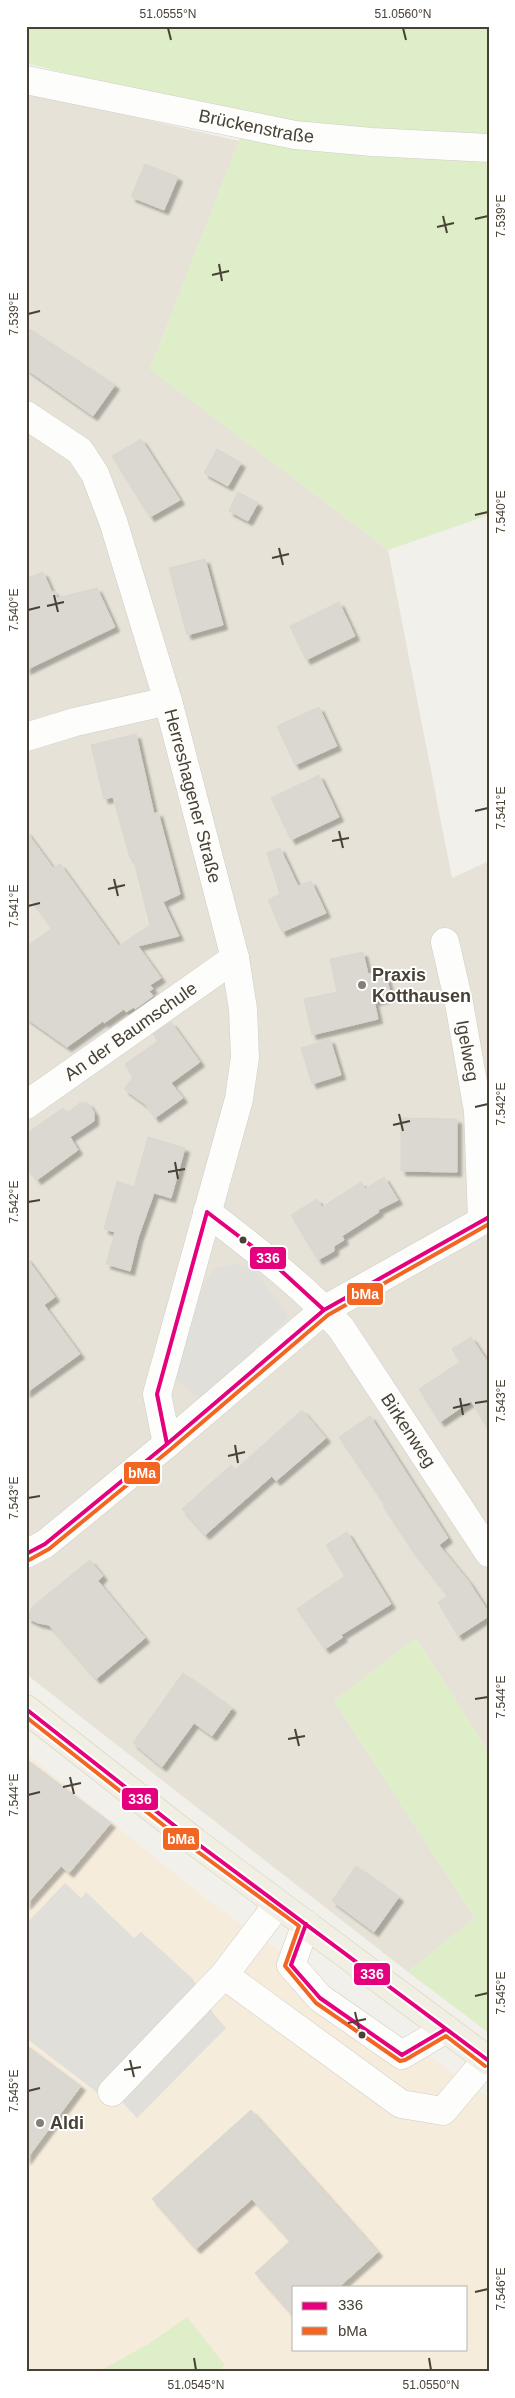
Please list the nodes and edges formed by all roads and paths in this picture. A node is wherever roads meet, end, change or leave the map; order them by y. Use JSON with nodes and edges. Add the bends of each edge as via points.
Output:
{"nodes":[{"id":1,"x":26,"y":80,"type":"edge"},
{"id":2,"x":489,"y":148,"type":"edge"},
{"id":3,"x":26,"y":414,"type":"edge"},
{"id":4,"x":168,"y":701,"type":"junction"},
{"id":5,"x":26,"y":737,"type":"edge"},
{"id":6,"x":445,"y":942,"type":"dead end"},
{"id":7,"x":235,"y":958,"type":"junction"},
{"id":8,"x":26,"y":1106,"type":"edge"},
{"id":9,"x":207,"y":1212,"type":"junction"},
{"id":10,"x":486,"y":1218,"type":"edge"},
{"id":11,"x":324,"y":1310,"type":"junction"},
{"id":12,"x":167,"y":1444,"type":"junction"},
{"id":13,"x":36,"y":1549,"type":"edge"},
{"id":14,"x":489,"y":1553,"type":"edge"},
{"id":15,"x":26,"y":1569,"type":"edge"},
{"id":16,"x":26,"y":1709,"type":"edge"},
{"id":17,"x":278,"y":1904,"type":"junction"},
{"id":18,"x":306,"y":1924,"type":"junction"},
{"id":19,"x":224,"y":1975,"type":"junction"},
{"id":20,"x":446,"y":2028,"type":"junction"},
{"id":21,"x":488,"y":2060,"type":"edge"},
{"id":22,"x":112,"y":2092,"type":"dead end"}],
"edges":[{"from":1,"to":2,"type":"street","name":"Brückenstraße","via":[[294,135]]},
{"from":3,"to":4,"type":"street","name":"Herreshagener Straße","via":[[80,452],[95,474],[113,521]]},
{"from":4,"to":5,"type":"street"},
{"from":4,"to":7,"type":"street","name":"Herreshagener Straße"},
{"from":6,"to":10,"type":"street","name":"Igelweg","via":[[478,1111]]},
{"from":7,"to":8,"type":"street","name":"An der Baumschule"},
{"from":7,"to":9,"type":"street","name":"Herreshagener Straße","via":[[243,1009],[245,1057],[239,1099]]},
{"from":9,"to":11,"type":"street","via":[[265,1256]]},
{"from":9,"to":12,"type":"street","name":"Herreshagener Straße","via":[[157,1394]]},
{"from":10,"to":11,"type":"street"},
{"from":11,"to":12,"type":"street"},
{"from":11,"to":14,"type":"street","name":"Birkenweg","via":[[341,1328]]},
{"from":12,"to":13,"type":"street"},
{"from":13,"to":15,"type":"street"},
{"from":16,"to":17,"type":"main road"},
{"from":17,"to":18,"type":"main road"},
{"from":17,"to":19,"type":"street"},
{"from":18,"to":20,"type":"main road"},
{"from":18,"to":20,"type":"street","via":[[291,1965],[320,1998],[402,2055]]},
{"from":19,"to":21,"type":"street","via":[[401,2104],[443,2111]]},
{"from":19,"to":22,"type":"street"},
{"from":20,"to":21,"type":"main road"}]}
